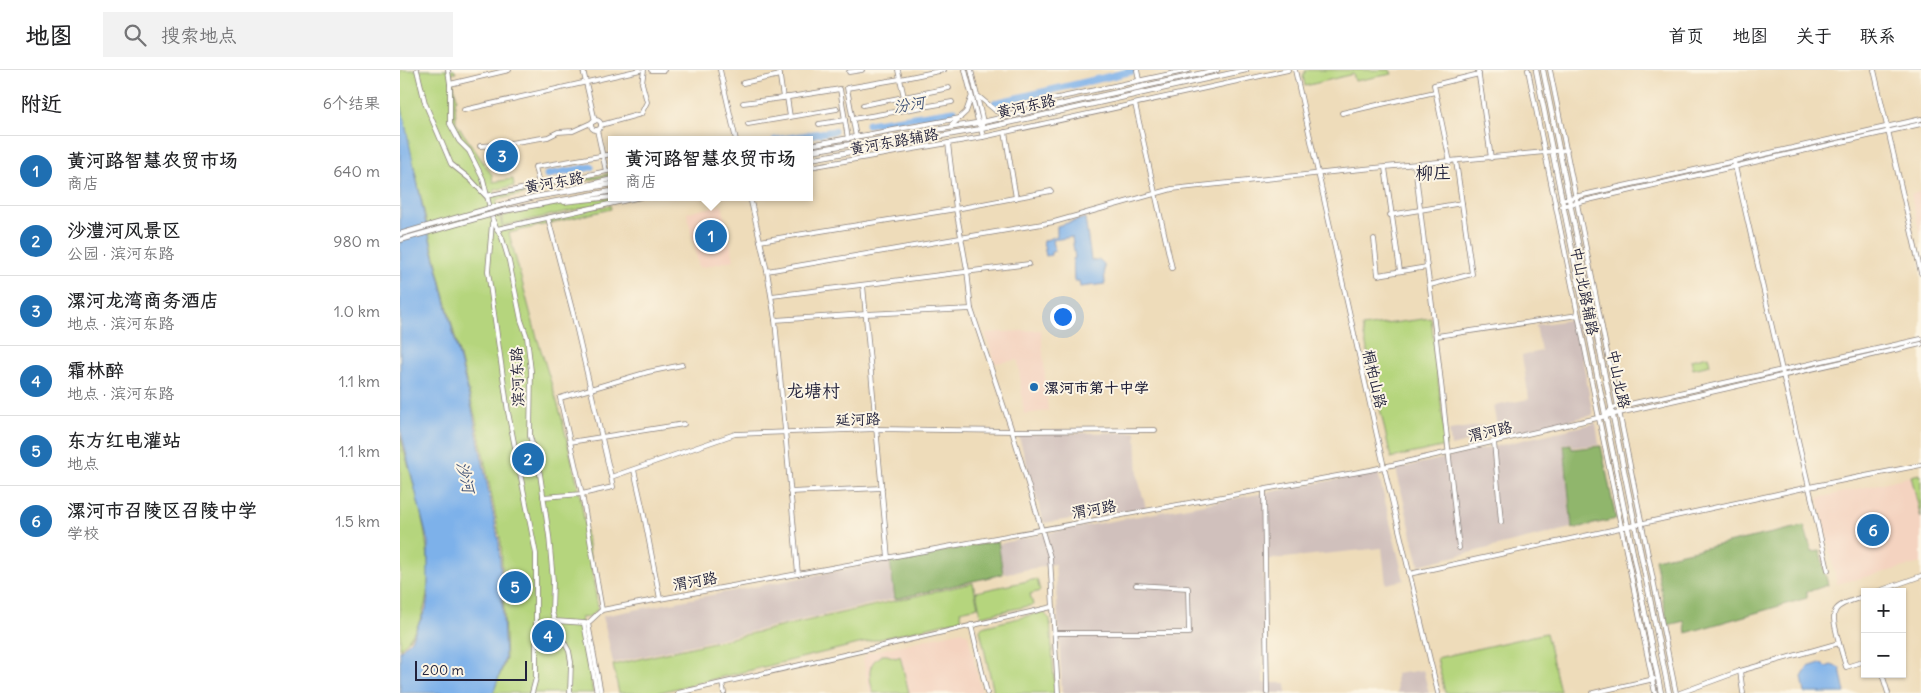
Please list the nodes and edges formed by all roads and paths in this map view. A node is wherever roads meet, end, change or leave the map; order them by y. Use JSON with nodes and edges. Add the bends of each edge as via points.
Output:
{"nodes":[{"id":1,"x":416,"y":70,"type":"edge"},
{"id":2,"x":448,"y":70,"type":"edge"},
{"id":3,"x":509,"y":70,"type":"edge"},
{"id":4,"x":583,"y":70,"type":"edge"},
{"id":5,"x":640,"y":70,"type":"edge"},
{"id":6,"x":644,"y":70,"type":"edge"},
{"id":7,"x":651,"y":70,"type":"edge"},
{"id":8,"x":664,"y":70,"type":"edge"},
{"id":9,"x":720,"y":70,"type":"edge"},
{"id":10,"x":862,"y":70,"type":"edge"},
{"id":11,"x":898,"y":70,"type":"edge"},
{"id":12,"x":944,"y":70,"type":"edge"},
{"id":13,"x":965,"y":70,"type":"edge"},
{"id":14,"x":971,"y":70,"type":"edge"},
{"id":15,"x":1137,"y":70,"type":"edge"},
{"id":16,"x":1189,"y":70,"type":"edge"},
{"id":17,"x":1217,"y":70,"type":"edge"},
{"id":18,"x":1246,"y":70,"type":"edge"},
{"id":19,"x":1288,"y":70,"type":"edge"},
{"id":20,"x":1295,"y":70,"type":"edge"},
{"id":21,"x":1528,"y":70,"type":"edge"},
{"id":22,"x":1536,"y":70,"type":"edge"},
{"id":23,"x":1543,"y":70,"type":"edge"},
{"id":24,"x":1550,"y":70,"type":"edge"},
{"id":25,"x":1874,"y":70,"type":"edge"},
{"id":26,"x":501,"y":71,"type":"edge"},
{"id":27,"x":849,"y":72,"type":"dead end"},
{"id":28,"x":1479,"y":72,"type":"edge"},
{"id":29,"x":779,"y":73,"type":"edge"},
{"id":30,"x":900,"y":80,"type":"junction"},
{"id":31,"x":1139,"y":80,"type":"junction"},
{"id":32,"x":586,"y":82,"type":"junction"},
{"id":33,"x":743,"y":82,"type":"dead end"},
{"id":34,"x":450,"y":84,"type":"junction"},
{"id":35,"x":949,"y":88,"type":"dead end"},
{"id":36,"x":1435,"y":92,"type":"junction"},
{"id":37,"x":977,"y":95,"type":"junction"},
{"id":38,"x":971,"y":96,"type":"junction"},
{"id":39,"x":785,"y":97,"type":"junction"},
{"id":40,"x":904,"y":97,"type":"junction"},
{"id":41,"x":952,"y":102,"type":"dead end"},
{"id":42,"x":743,"y":103,"type":"dead end"},
{"id":43,"x":1136,"y":104,"type":"junction"},
{"id":44,"x":864,"y":105,"type":"dead end"},
{"id":45,"x":837,"y":109,"type":"dead end"},
{"id":46,"x":464,"y":110,"type":"dead end"},
{"id":47,"x":996,"y":111,"type":"junction"},
{"id":48,"x":1342,"y":114,"type":"dead end"},
{"id":49,"x":1015,"y":115,"type":"junction"},
{"id":50,"x":790,"y":117,"type":"junction"},
{"id":51,"x":960,"y":118,"type":"junction"},
{"id":52,"x":852,"y":119,"type":"junction"},
{"id":53,"x":1921,"y":119,"type":"edge"},
{"id":54,"x":845,"y":120,"type":"junction"},
{"id":55,"x":594,"y":121,"type":"junction"},
{"id":56,"x":983,"y":122,"type":"junction"},
{"id":57,"x":977,"y":123,"type":"junction"},
{"id":58,"x":748,"y":124,"type":"dead end"},
{"id":59,"x":819,"y":124,"type":"dead end"},
{"id":60,"x":1921,"y":124,"type":"edge"},
{"id":61,"x":601,"y":125,"type":"junction"},
{"id":62,"x":948,"y":129,"type":"junction"},
{"id":63,"x":981,"y":129,"type":"junction"},
{"id":64,"x":1887,"y":129,"type":"junction"},
{"id":65,"x":598,"y":130,"type":"junction"},
{"id":66,"x":1004,"y":132,"type":"junction"},
{"id":67,"x":735,"y":136,"type":"edge"},
{"id":68,"x":856,"y":137,"type":"junction"},
{"id":69,"x":983,"y":137,"type":"junction"},
{"id":70,"x":848,"y":139,"type":"junction"},
{"id":71,"x":948,"y":143,"type":"junction"},
{"id":72,"x":813,"y":145,"type":"edge"},
{"id":73,"x":480,"y":146,"type":"dead end"},
{"id":74,"x":1567,"y":150,"type":"junction"},
{"id":75,"x":813,"y":151,"type":"edge"},
{"id":76,"x":1559,"y":151,"type":"junction"},
{"id":77,"x":1545,"y":152,"type":"junction"},
{"id":78,"x":1552,"y":152,"type":"junction"},
{"id":79,"x":608,"y":155,"type":"edge"},
{"id":80,"x":603,"y":156,"type":"junction"},
{"id":81,"x":813,"y":158,"type":"edge"},
{"id":82,"x":1491,"y":158,"type":"junction"},
{"id":83,"x":1456,"y":161,"type":"junction"},
{"id":84,"x":1450,"y":162,"type":"junction"},
{"id":85,"x":1734,"y":164,"type":"junction"},
{"id":86,"x":1415,"y":165,"type":"junction"},
{"id":87,"x":813,"y":166,"type":"edge"},
{"id":88,"x":1385,"y":168,"type":"junction"},
{"id":89,"x":606,"y":171,"type":"joint"},
{"id":90,"x":1317,"y":173,"type":"junction"},
{"id":91,"x":608,"y":180,"type":"edge"},
{"id":92,"x":539,"y":184,"type":"junction"},
{"id":93,"x":608,"y":185,"type":"edge"},
{"id":94,"x":1052,"y":191,"type":"dead end"},
{"id":95,"x":608,"y":192,"type":"edge"},
{"id":96,"x":1155,"y":193,"type":"junction"},
{"id":97,"x":486,"y":196,"type":"junction"},
{"id":98,"x":534,"y":197,"type":"junction"},
{"id":99,"x":608,"y":197,"type":"edge"},
{"id":100,"x":1576,"y":197,"type":"junction"},
{"id":101,"x":1016,"y":198,"type":"junction"},
{"id":102,"x":1561,"y":200,"type":"junction"},
{"id":103,"x":623,"y":201,"type":"edge"},
{"id":104,"x":751,"y":201,"type":"edge"},
{"id":105,"x":1569,"y":202,"type":"junction"},
{"id":106,"x":1577,"y":203,"type":"junction"},
{"id":107,"x":1462,"y":204,"type":"junction"},
{"id":108,"x":534,"y":205,"type":"junction"},
{"id":109,"x":1562,"y":206,"type":"junction"},
{"id":110,"x":956,"y":209,"type":"junction"},
{"id":111,"x":1420,"y":211,"type":"junction"},
{"id":112,"x":1390,"y":215,"type":"junction"},
{"id":113,"x":548,"y":218,"type":"junction"},
{"id":114,"x":493,"y":221,"type":"junction"},
{"id":115,"x":497,"y":229,"type":"junction"},
{"id":116,"x":400,"y":234,"type":"edge"},
{"id":117,"x":962,"y":239,"type":"junction"},
{"id":118,"x":1374,"y":239,"type":"dead end"},
{"id":119,"x":400,"y":240,"type":"edge"},
{"id":120,"x":760,"y":241,"type":"junction"},
{"id":121,"x":1029,"y":264,"type":"dead end"},
{"id":122,"x":1427,"y":267,"type":"junction"},
{"id":123,"x":1172,"y":268,"type":"dead end"},
{"id":124,"x":967,"y":270,"type":"junction"},
{"id":125,"x":767,"y":271,"type":"junction"},
{"id":126,"x":1400,"y":271,"type":"junction"},
{"id":127,"x":1921,"y":273,"type":"edge"},
{"id":128,"x":863,"y":284,"type":"junction"},
{"id":129,"x":1430,"y":284,"type":"junction"},
{"id":130,"x":772,"y":296,"type":"junction"},
{"id":131,"x":971,"y":309,"type":"junction"},
{"id":132,"x":866,"y":314,"type":"junction"},
{"id":133,"x":1578,"y":315,"type":"junction"},
{"id":134,"x":775,"y":320,"type":"junction"},
{"id":135,"x":1437,"y":336,"type":"junction"},
{"id":136,"x":1921,"y":339,"type":"edge"},
{"id":137,"x":1921,"y":344,"type":"edge"},
{"id":138,"x":1860,"y":355,"type":"junction"},
{"id":139,"x":682,"y":365,"type":"dead end"},
{"id":140,"x":1782,"y":373,"type":"junction"},
{"id":141,"x":592,"y":388,"type":"junction"},
{"id":142,"x":1688,"y":391,"type":"junction"},
{"id":143,"x":1690,"y":397,"type":"junction"},
{"id":144,"x":1618,"y":407,"type":"junction"},
{"id":145,"x":1612,"y":408,"type":"junction"},
{"id":146,"x":1619,"y":412,"type":"junction"},
{"id":147,"x":1614,"y":414,"type":"junction"},
{"id":148,"x":1606,"y":416,"type":"junction"},
{"id":149,"x":1598,"y":417,"type":"junction"},
{"id":150,"x":684,"y":424,"type":"dead end"},
{"id":151,"x":876,"y":429,"type":"junction"},
{"id":152,"x":1155,"y":430,"type":"dead end"},
{"id":153,"x":1012,"y":431,"type":"junction"},
{"id":154,"x":785,"y":432,"type":"junction"},
{"id":155,"x":603,"y":437,"type":"junction"},
{"id":156,"x":570,"y":442,"type":"junction"},
{"id":157,"x":1494,"y":442,"type":"junction"},
{"id":158,"x":1448,"y":452,"type":"junction"},
{"id":159,"x":1921,"y":465,"type":"edge"},
{"id":160,"x":1384,"y":467,"type":"junction"},
{"id":161,"x":634,"y":470,"type":"junction"},
{"id":162,"x":612,"y":477,"type":"junction"},
{"id":163,"x":1809,"y":487,"type":"junction"},
{"id":164,"x":882,"y":488,"type":"junction"},
{"id":165,"x":1264,"y":490,"type":"junction"},
{"id":166,"x":790,"y":492,"type":"junction"},
{"id":167,"x":582,"y":494,"type":"junction"},
{"id":168,"x":543,"y":497,"type":"junction"},
{"id":169,"x":1501,"y":522,"type":"dead end"},
{"id":170,"x":1642,"y":523,"type":"junction"},
{"id":171,"x":1636,"y":524,"type":"junction"},
{"id":172,"x":1629,"y":526,"type":"junction"},
{"id":173,"x":1620,"y":528,"type":"junction"},
{"id":174,"x":1042,"y":530,"type":"junction"},
{"id":175,"x":1459,"y":548,"type":"dead end"},
{"id":176,"x":888,"y":558,"type":"junction"},
{"id":177,"x":1828,"y":570,"type":"dead end"},
{"id":178,"x":798,"y":574,"type":"junction"},
{"id":179,"x":1409,"y":574,"type":"junction"},
{"id":180,"x":1921,"y":576,"type":"edge"},
{"id":181,"x":1136,"y":585,"type":"dead end"},
{"id":182,"x":1887,"y":588,"type":"edge"},
{"id":183,"x":1861,"y":597,"type":"edge"},
{"id":184,"x":660,"y":599,"type":"junction"},
{"id":185,"x":1052,"y":606,"type":"junction"},
{"id":186,"x":602,"y":610,"type":"junction"},
{"id":187,"x":555,"y":621,"type":"junction"},
{"id":188,"x":586,"y":623,"type":"junction"},
{"id":189,"x":972,"y":625,"type":"junction"},
{"id":190,"x":1054,"y":633,"type":"junction"},
{"id":191,"x":1839,"y":643,"type":"junction"},
{"id":192,"x":1861,"y":662,"type":"edge"},
{"id":193,"x":1740,"y":671,"type":"junction"},
{"id":194,"x":1659,"y":678,"type":"junction"},
{"id":195,"x":1883,"y":678,"type":"edge"},
{"id":196,"x":1652,"y":680,"type":"junction"},
{"id":197,"x":722,"y":683,"type":"junction"},
{"id":198,"x":532,"y":693,"type":"edge"},
{"id":199,"x":570,"y":693,"type":"edge"},
{"id":200,"x":597,"y":693,"type":"edge"},
{"id":201,"x":601,"y":693,"type":"edge"},
{"id":202,"x":678,"y":693,"type":"edge"},
{"id":203,"x":724,"y":693,"type":"edge"},
{"id":204,"x":987,"y":693,"type":"edge"},
{"id":205,"x":1058,"y":693,"type":"edge"},
{"id":206,"x":1267,"y":693,"type":"edge"},
{"id":207,"x":1438,"y":693,"type":"edge"},
{"id":208,"x":1593,"y":693,"type":"edge"},
{"id":209,"x":1655,"y":693,"type":"edge"},
{"id":210,"x":1662,"y":693,"type":"edge"},
{"id":211,"x":1669,"y":693,"type":"edge"},
{"id":212,"x":1678,"y":693,"type":"edge"},
{"id":213,"x":1743,"y":693,"type":"edge"},
{"id":214,"x":1888,"y":693,"type":"edge"}],
"edges":[{"from":1,"to":97,"type":"street","via":[[425,103],[451,164]]},
{"from":2,"to":34,"type":"street","name":"滨河东路"},
{"from":3,"to":26,"type":"street"},
{"from":4,"to":32,"type":"street"},
{"from":5,"to":32,"type":"street"},
{"from":6,"to":61,"type":"street","via":[[642,83],[647,102],[641,114]]},
{"from":7,"to":8,"type":"street"},
{"from":9,"to":67,"type":"street"},
{"from":10,"to":27,"type":"street"},
{"from":11,"to":30,"type":"street"},
{"from":12,"to":30,"type":"street"},
{"from":13,"to":38,"type":"street"},
{"from":14,"to":37,"type":"street"},
{"from":15,"to":31,"type":"street"},
{"from":16,"to":31,"type":"street"},
{"from":17,"to":49,"type":"main road","name":"黄河东路"},
{"from":18,"to":63,"type":"main road","name":"黄河东路"},
{"from":19,"to":43,"type":"street","name":"黄河东路辅路"},
{"from":20,"to":90,"type":"street","name":"桐柏山路"},
{"from":21,"to":77,"type":"street","name":"中山北路辅路"},
{"from":22,"to":78,"type":"main road","name":"中山北路"},
{"from":23,"to":76,"type":"main road","name":"中山北路"},
{"from":24,"to":74,"type":"street","name":"中山北路辅路"},
{"from":25,"to":64,"type":"street"},
{"from":26,"to":34,"type":"street"},
{"from":28,"to":36,"type":"street","via":[[1434,85]]},
{"from":28,"to":82,"type":"street"},
{"from":29,"to":33,"type":"street"},
{"from":29,"to":39,"type":"street"},
{"from":30,"to":40,"type":"street"},
{"from":30,"to":52,"type":"street","via":[[847,88]]},
{"from":31,"to":47,"type":"street"},
{"from":32,"to":46,"type":"street"},
{"from":32,"to":55,"type":"street"},
{"from":34,"to":97,"type":"street","name":"滨河东路","via":[[450,124],[476,162]]},
{"from":35,"to":40,"type":"street"},
{"from":36,"to":48,"type":"street"},
{"from":36,"to":84,"type":"street"},
{"from":37,"to":47,"type":"street"},
{"from":37,"to":56,"type":"street"},
{"from":38,"to":51,"type":"street","via":[[970,104]]},
{"from":38,"to":57,"type":"street"},
{"from":39,"to":42,"type":"street"},
{"from":39,"to":50,"type":"street"},
{"from":39,"to":54,"type":"street","via":[[840,89]]},
{"from":40,"to":44,"type":"street"},
{"from":41,"to":52,"type":"street"},
{"from":43,"to":66,"type":"street","name":"黄河东路辅路"},
{"from":43,"to":96,"type":"street"},
{"from":45,"to":50,"type":"street"},
{"from":47,"to":49,"type":"street"},
{"from":49,"to":56,"type":"main road","name":"黄河东路"},
{"from":50,"to":58,"type":"street"},
{"from":51,"to":62,"type":"street"},
{"from":51,"to":68,"type":"street","name":"黄河东路辅路"},
{"from":52,"to":68,"type":"street"},
{"from":53,"to":64,"type":"street"},
{"from":54,"to":59,"type":"street"},
{"from":54,"to":70,"type":"street"},
{"from":55,"to":61,"type":"street"},
{"from":55,"to":65,"type":"street","via":[[592,128]]},
{"from":55,"to":73,"type":"street","via":[[573,131],[558,132],[548,137]]},
{"from":56,"to":57,"type":"main road","name":"黄河东路"},
{"from":56,"to":63,"type":"street"},
{"from":57,"to":62,"type":"main road","name":"黄河东路"},
{"from":57,"to":63,"type":"street"},
{"from":60,"to":64,"type":"street"},
{"from":61,"to":65,"type":"street"},
{"from":62,"to":75,"type":"main road","name":"黄河东路"},
{"from":63,"to":69,"type":"street"},
{"from":63,"to":81,"type":"main road","name":"黄河东路"},
{"from":64,"to":85,"type":"street"},
{"from":64,"to":127,"type":"street"},
{"from":65,"to":80,"type":"street"},
{"from":66,"to":69,"type":"street","name":"黄河东路辅路"},
{"from":66,"to":101,"type":"street"},
{"from":68,"to":70,"type":"street","name":"黄河东路辅路"},
{"from":69,"to":71,"type":"street","name":"黄河东路辅路"},
{"from":70,"to":72,"type":"street","name":"黄河东路辅路"},
{"from":71,"to":87,"type":"street","name":"黄河东路辅路"},
{"from":71,"to":110,"type":"street"},
{"from":74,"to":76,"type":"street"},
{"from":74,"to":100,"type":"street","name":"中山北路辅路"},
{"from":76,"to":78,"type":"street"},
{"from":76,"to":105,"type":"main road","name":"中山北路"},
{"from":77,"to":78,"type":"street"},
{"from":77,"to":82,"type":"street"},
{"from":77,"to":133,"type":"street","name":"中山北路辅路"},
{"from":78,"to":102,"type":"main road","name":"中山北路"},
{"from":79,"to":80,"type":"street"},
{"from":80,"to":89,"type":"street"},
{"from":80,"to":92,"type":"street","via":[[535,167]]},
{"from":82,"to":83,"type":"street"},
{"from":83,"to":84,"type":"street"},
{"from":83,"to":107,"type":"street"},
{"from":84,"to":86,"type":"street"},
{"from":85,"to":100,"type":"street"},
{"from":85,"to":106,"type":"street"},
{"from":85,"to":140,"type":"street"},
{"from":86,"to":88,"type":"street"},
{"from":86,"to":111,"type":"street"},
{"from":88,"to":90,"type":"street"},
{"from":88,"to":112,"type":"street"},
{"from":89,"to":92,"type":"street"},
{"from":90,"to":96,"type":"street"},
{"from":90,"to":160,"type":"street","name":"桐柏山路"},
{"from":91,"to":98,"type":"street"},
{"from":92,"to":97,"type":"street"},
{"from":93,"to":98,"type":"main road","name":"黄河东路"},
{"from":94,"to":101,"type":"street"},
{"from":95,"to":108,"type":"main road","name":"黄河东路"},
{"from":96,"to":117,"type":"street","via":[[1054,222]]},
{"from":96,"to":123,"type":"street"},
{"from":97,"to":114,"type":"street","name":"滨河东路"},
{"from":98,"to":116,"type":"main road","name":"黄河东路","bridge":true},
{"from":99,"to":108,"type":"street"},
{"from":100,"to":105,"type":"street"},
{"from":100,"to":106,"type":"street","name":"中山北路辅路"},
{"from":101,"to":110,"type":"street"},
{"from":102,"to":105,"type":"street"},
{"from":102,"to":109,"type":"main road","name":"中山北路"},
{"from":103,"to":113,"type":"street"},
{"from":104,"to":120,"type":"street"},
{"from":105,"to":106,"type":"street"},
{"from":105,"to":109,"type":"street"},
{"from":105,"to":145,"type":"main road","name":"中山北路"},
{"from":106,"to":144,"type":"street","name":"中山北路辅路"},
{"from":107,"to":111,"type":"street"},
{"from":107,"to":129,"type":"street","via":[[1472,274]]},
{"from":108,"to":119,"type":"main road","name":"黄河东路","bridge":true},
{"from":109,"to":148,"type":"main road","name":"中山北路"},
{"from":110,"to":117,"type":"street"},
{"from":110,"to":120,"type":"street"},
{"from":111,"to":112,"type":"street"},
{"from":111,"to":122,"type":"street"},
{"from":112,"to":126,"type":"street"},
{"from":113,"to":115,"type":"street"},
{"from":113,"to":141,"type":"street"},
{"from":114,"to":115,"type":"street","name":"滨河东路"},
{"from":114,"to":198,"type":"street","via":[[488,272],[508,412],[536,554],[536,678]]},
{"from":115,"to":168,"type":"street","name":"滨河东路","via":[[509,261],[527,337],[530,436]]},
{"from":117,"to":124,"type":"street"},
{"from":117,"to":125,"type":"street"},
{"from":118,"to":126,"type":"street","via":[[1378,275]]},
{"from":120,"to":125,"type":"street"},
{"from":121,"to":124,"type":"street"},
{"from":122,"to":126,"type":"street"},
{"from":122,"to":129,"type":"street"},
{"from":124,"to":128,"type":"street"},
{"from":124,"to":131,"type":"street"},
{"from":125,"to":130,"type":"street"},
{"from":128,"to":130,"type":"street"},
{"from":128,"to":132,"type":"street"},
{"from":129,"to":135,"type":"street"},
{"from":130,"to":134,"type":"street"},
{"from":131,"to":132,"type":"street"},
{"from":131,"to":153,"type":"street"},
{"from":132,"to":134,"type":"street"},
{"from":132,"to":151,"type":"street"},
{"from":133,"to":135,"type":"street"},
{"from":133,"to":149,"type":"street","name":"中山北路辅路"},
{"from":134,"to":154,"type":"street"},
{"from":135,"to":158,"type":"street"},
{"from":136,"to":138,"type":"street","name":"渭河路"},
{"from":137,"to":138,"type":"street","name":"渭河路"},
{"from":138,"to":140,"type":"street","name":"渭河路"},
{"from":139,"to":141,"type":"street"},
{"from":140,"to":142,"type":"street","name":"渭河路"},
{"from":140,"to":143,"type":"street","name":"渭河路"},
{"from":140,"to":163,"type":"street"},
{"from":141,"to":155,"type":"street"},
{"from":141,"to":156,"type":"street","via":[[560,398]]},
{"from":142,"to":143,"type":"street"},
{"from":142,"to":144,"type":"street","name":"渭河路"},
{"from":143,"to":146,"type":"street","name":"渭河路"},
{"from":144,"to":145,"type":"street","name":"渭河路"},
{"from":144,"to":146,"type":"street","name":"中山北路辅路"},
{"from":145,"to":147,"type":"main road","name":"中山北路"},
{"from":145,"to":148,"type":"street"},
{"from":146,"to":147,"type":"street","name":"渭河路"},
{"from":146,"to":170,"type":"street","name":"中山北路辅路"},
{"from":147,"to":148,"type":"street","name":"渭河路"},
{"from":147,"to":171,"type":"main road","name":"中山北路"},
{"from":148,"to":149,"type":"street","name":"渭河路"},
{"from":148,"to":172,"type":"main road","name":"中山北路"},
{"from":149,"to":157,"type":"street","name":"渭河路"},
{"from":149,"to":173,"type":"street","name":"中山北路辅路"},
{"from":150,"to":155,"type":"street"},
{"from":151,"to":153,"type":"street","name":"延河路"},
{"from":151,"to":154,"type":"street","name":"延河路"},
{"from":151,"to":164,"type":"street"},
{"from":152,"to":153,"type":"street","name":"延河路"},
{"from":153,"to":174,"type":"street"},
{"from":154,"to":161,"type":"street","name":"延河路","via":[[735,434]]},
{"from":154,"to":166,"type":"street"},
{"from":155,"to":156,"type":"street"},
{"from":155,"to":162,"type":"street"},
{"from":156,"to":167,"type":"street"},
{"from":157,"to":158,"type":"street","name":"渭河路"},
{"from":157,"to":169,"type":"street"},
{"from":158,"to":160,"type":"street","name":"渭河路"},
{"from":158,"to":175,"type":"street"},
{"from":159,"to":163,"type":"street"},
{"from":160,"to":165,"type":"street","name":"渭河路"},
{"from":160,"to":179,"type":"street","name":"桐柏山路"},
{"from":161,"to":162,"type":"street","name":"延河路"},
{"from":161,"to":184,"type":"street"},
{"from":162,"to":167,"type":"street","name":"延河路","via":[[614,487]]},
{"from":163,"to":170,"type":"street"},
{"from":163,"to":177,"type":"street"},
{"from":164,"to":166,"type":"street"},
{"from":164,"to":176,"type":"street"},
{"from":165,"to":174,"type":"street","name":"渭河路"},
{"from":165,"to":206,"type":"street"},
{"from":166,"to":178,"type":"street"},
{"from":167,"to":168,"type":"street"},
{"from":167,"to":186,"type":"street"},
{"from":168,"to":187,"type":"street","name":"滨河东路"},
{"from":170,"to":171,"type":"street"},
{"from":170,"to":212,"type":"street","name":"中山北路辅路"},
{"from":171,"to":172,"type":"street"},
{"from":171,"to":211,"type":"main road","name":"中山北路"},
{"from":172,"to":173,"type":"street"},
{"from":172,"to":194,"type":"main road","name":"中山北路"},
{"from":173,"to":179,"type":"street"},
{"from":173,"to":196,"type":"street","name":"中山北路辅路"},
{"from":174,"to":176,"type":"street","name":"渭河路"},
{"from":174,"to":185,"type":"street","via":[[1050,557]]},
{"from":176,"to":178,"type":"street","name":"渭河路"},
{"from":178,"to":184,"type":"street","name":"渭河路"},
{"from":179,"to":207,"type":"street","name":"桐柏山路"},
{"from":180,"to":182,"type":"street"},
{"from":181,"to":190,"type":"street","via":[[1188,588],[1189,633]]},
{"from":183,"to":191,"type":"street","via":[[1838,606],[1834,613]]},
{"from":184,"to":186,"type":"street","name":"渭河路"},
{"from":185,"to":189,"type":"street"},
{"from":185,"to":190,"type":"street"},
{"from":186,"to":188,"type":"street"},
{"from":187,"to":188,"type":"street"},
{"from":187,"to":199,"type":"street","name":"滨河东路","via":[[569,651]]},
{"from":188,"to":200,"type":"street"},
{"from":188,"to":201,"type":"street"},
{"from":189,"to":197,"type":"street"},
{"from":189,"to":204,"type":"street"},
{"from":190,"to":205,"type":"street"},
{"from":191,"to":192,"type":"street","via":[[1846,667]]},
{"from":191,"to":193,"type":"street"},
{"from":193,"to":212,"type":"street"},
{"from":193,"to":213,"type":"street"},
{"from":194,"to":196,"type":"street"},
{"from":194,"to":210,"type":"main road","name":"中山北路"},
{"from":195,"to":214,"type":"street"},
{"from":196,"to":208,"type":"street"},
{"from":196,"to":209,"type":"street","name":"中山北路辅路"},
{"from":197,"to":202,"type":"street"},
{"from":197,"to":203,"type":"street"}]}
